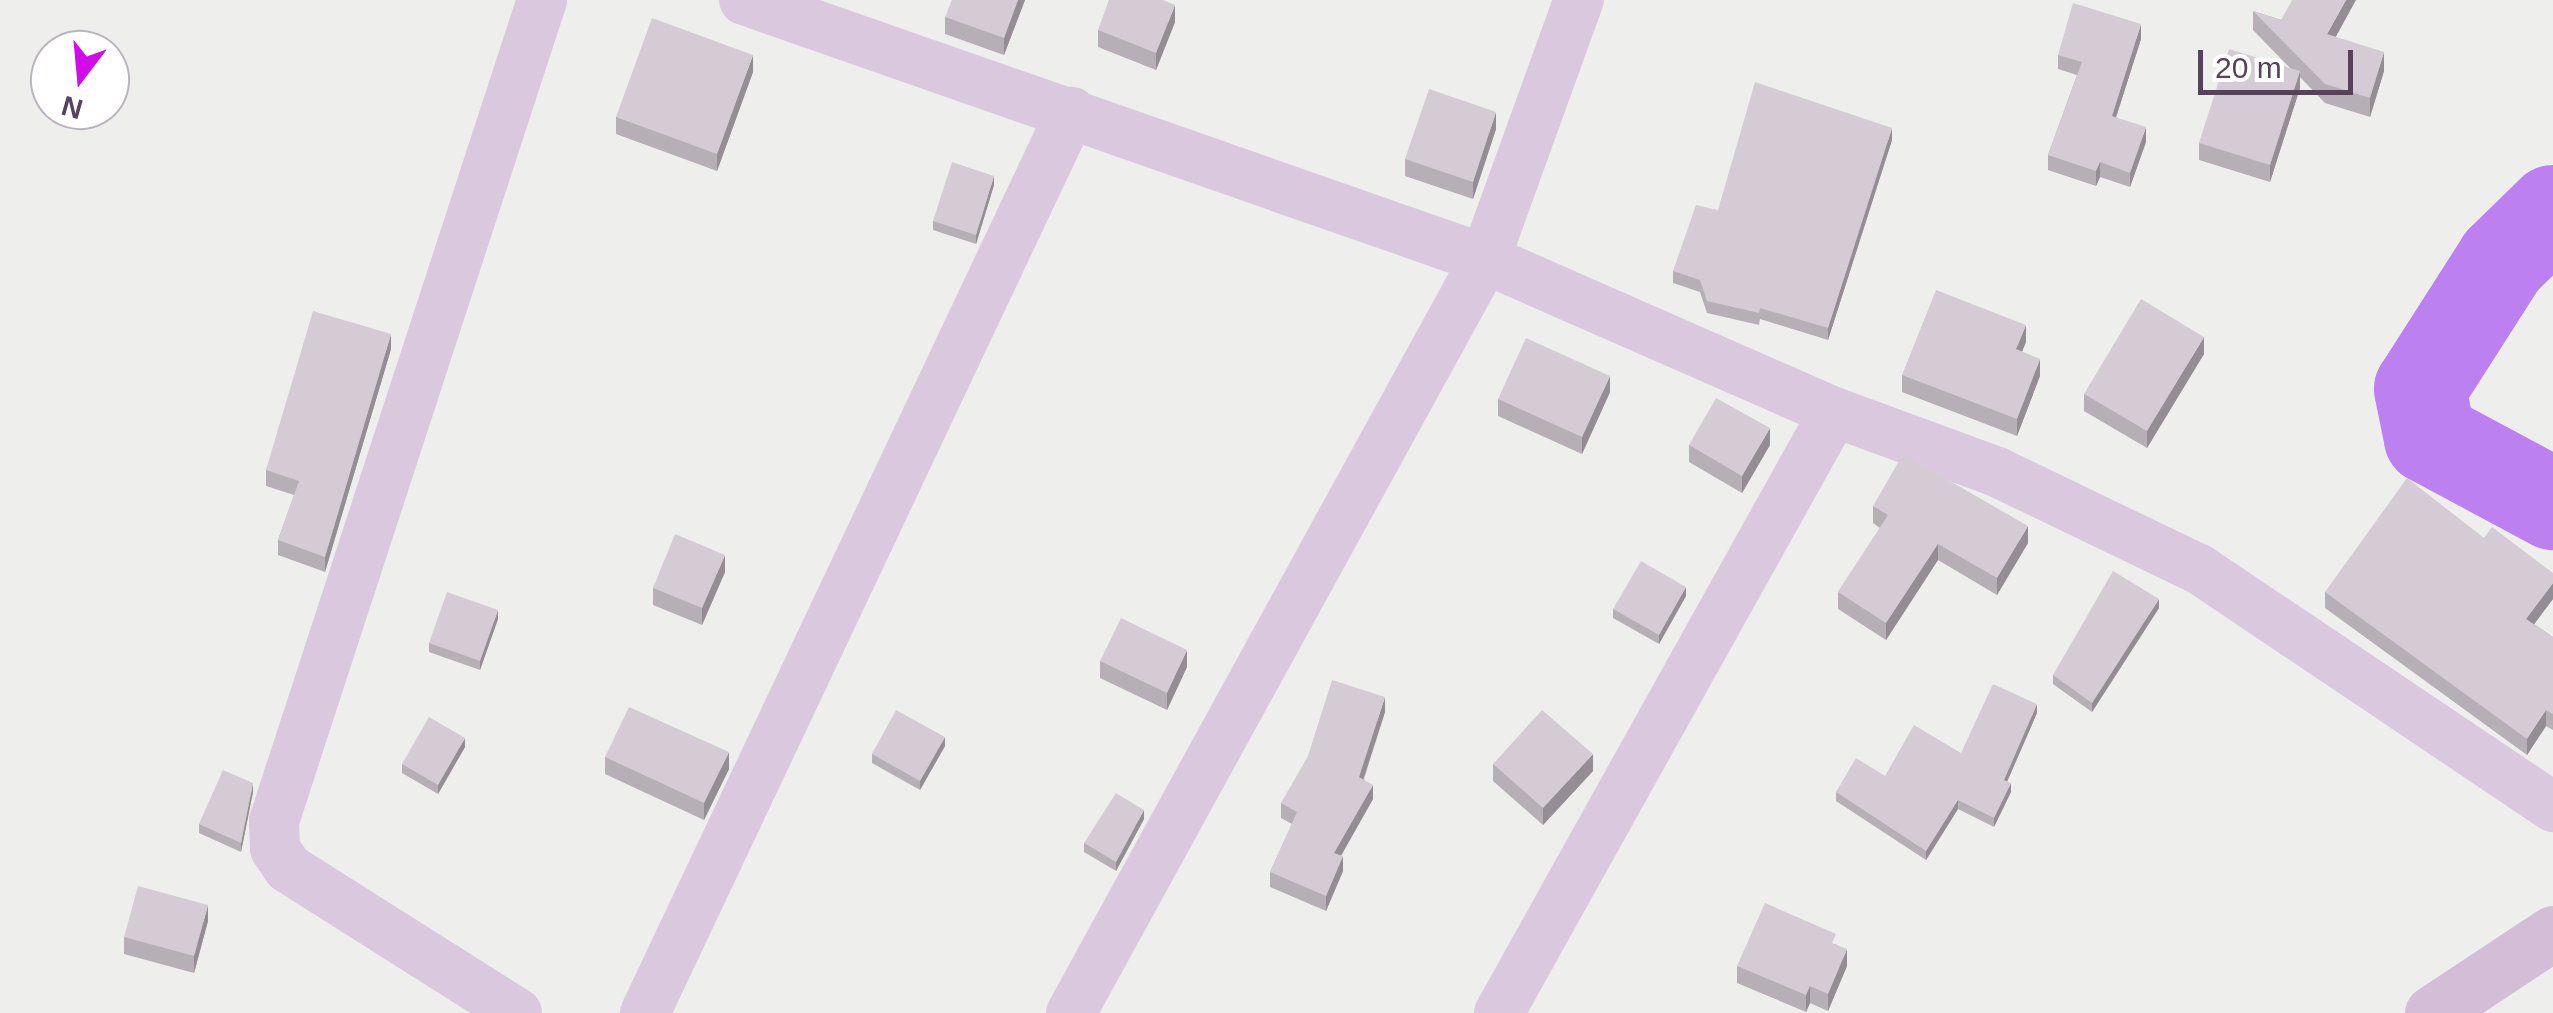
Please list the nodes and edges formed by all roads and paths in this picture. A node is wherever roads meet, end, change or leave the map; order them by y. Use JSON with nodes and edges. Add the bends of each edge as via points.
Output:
{"nodes":[{"id":1,"x":542,"y":0,"type":"edge"},
{"id":2,"x":744,"y":0,"type":"edge"},
{"id":3,"x":1579,"y":0,"type":"edge"},
{"id":4,"x":1071,"y":112,"type":"junction"},
{"id":5,"x":1485,"y":259,"type":"junction"},
{"id":6,"x":1834,"y":412,"type":"junction"},
{"id":7,"x":2553,"y":807,"type":"edge"},
{"id":8,"x":2553,"y":933,"type":"edge"},
{"id":9,"x":517,"y":1013,"type":"edge"},
{"id":10,"x":645,"y":1013,"type":"edge"},
{"id":11,"x":1071,"y":1013,"type":"edge"},
{"id":12,"x":1499,"y":1013,"type":"edge"},
{"id":13,"x":2432,"y":1013,"type":"edge"}],
"edges":[{"from":1,"to":9,"type":"street","via":[[274,821],[275,849],[288,868]]},
{"from":2,"to":4,"type":"street"},
{"from":3,"to":5,"type":"street"},
{"from":4,"to":5,"type":"street"},
{"from":4,"to":10,"type":"street"},
{"from":5,"to":6,"type":"street"},
{"from":5,"to":11,"type":"street"},
{"from":6,"to":7,"type":"street","via":[[1997,472],[2199,570]]},
{"from":6,"to":12,"type":"street"},
{"from":8,"to":13,"type":"main road"}]}
